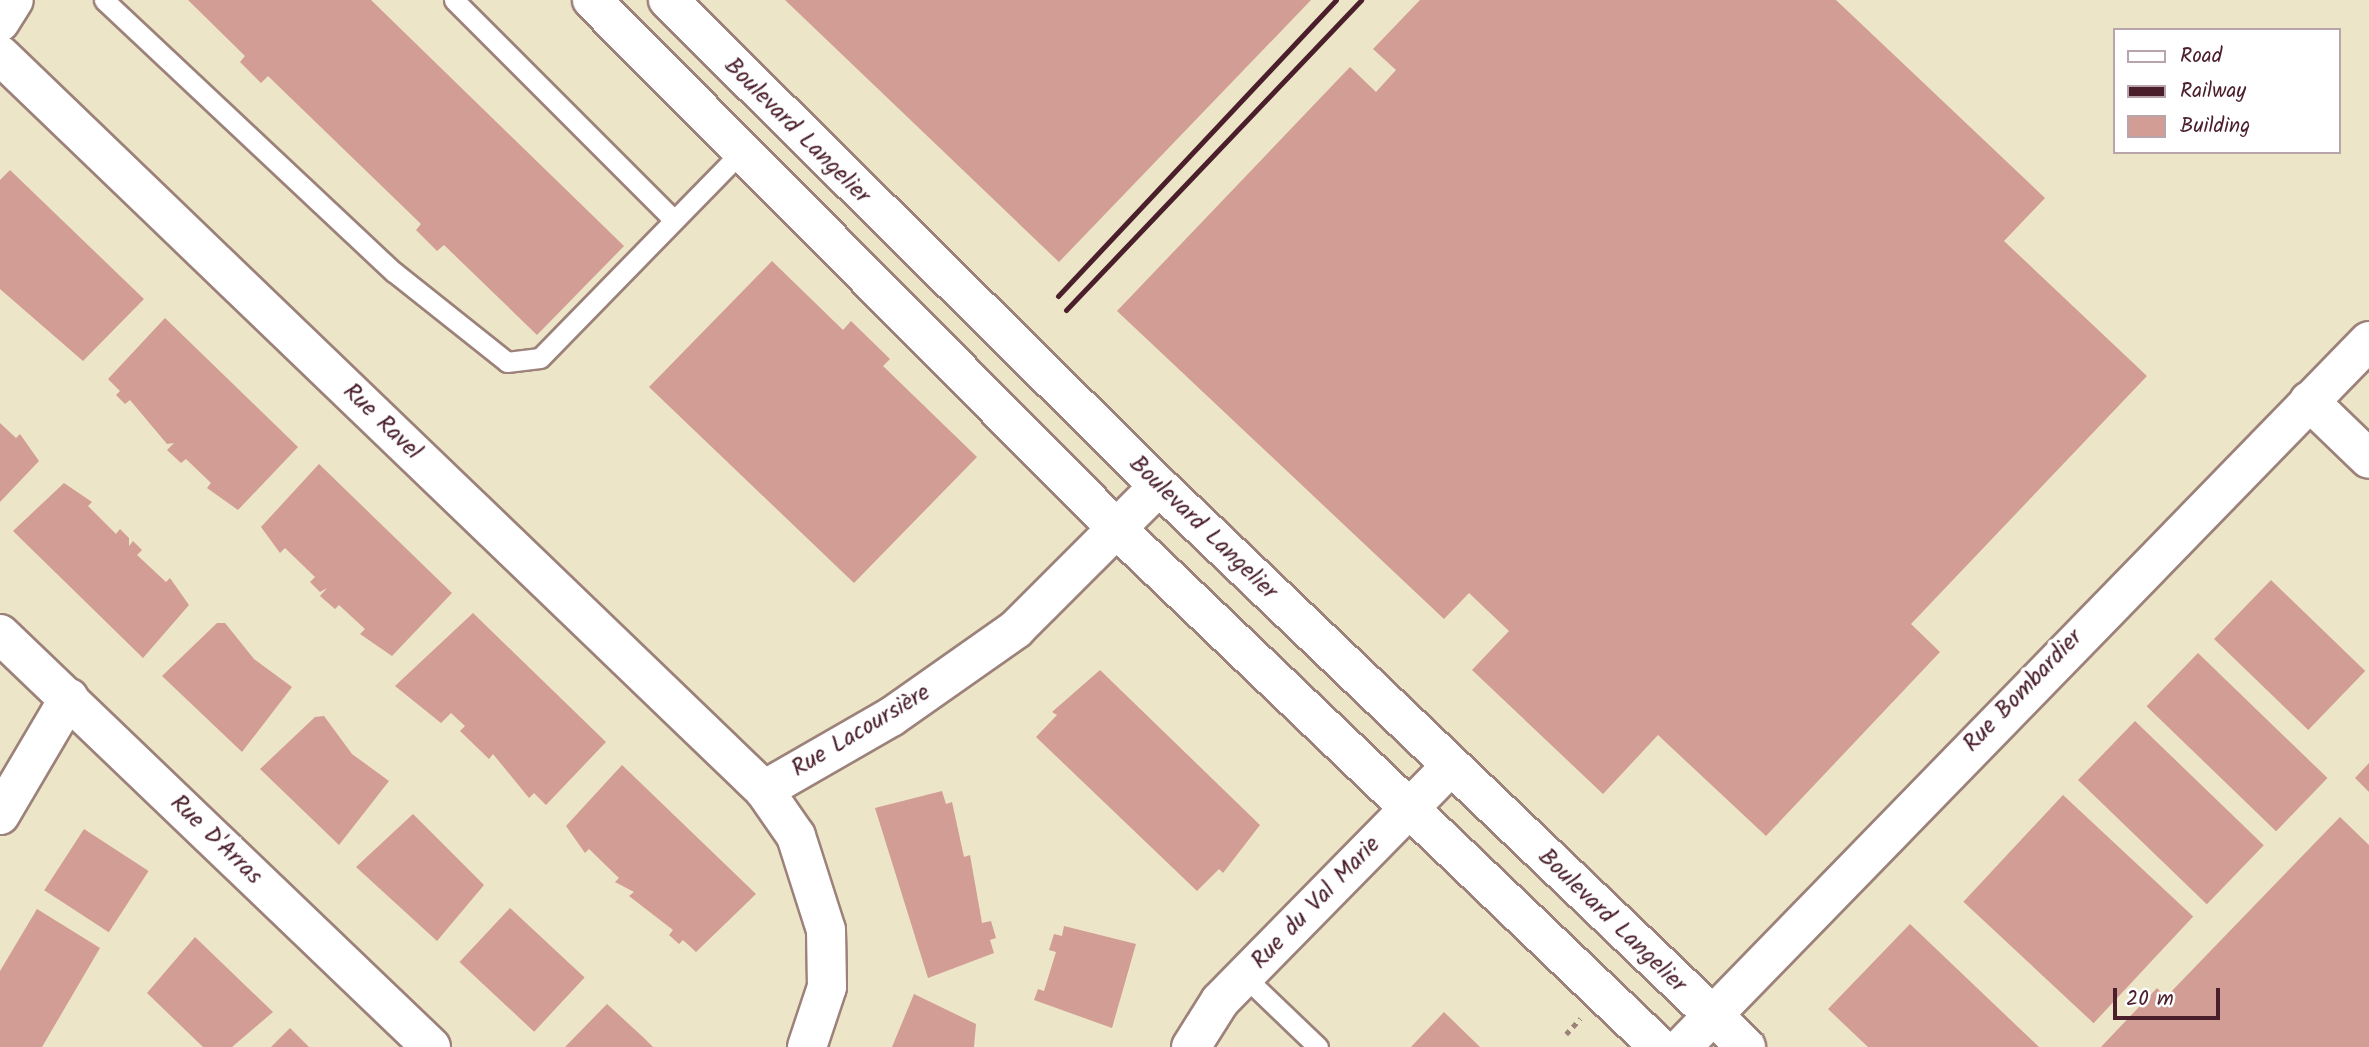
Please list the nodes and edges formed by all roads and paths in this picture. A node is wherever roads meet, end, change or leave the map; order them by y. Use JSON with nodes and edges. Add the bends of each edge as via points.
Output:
{"nodes":[{"id":1,"x":14,"y":0,"type":"edge"},
{"id":2,"x":104,"y":0,"type":"edge"},
{"id":3,"x":454,"y":0,"type":"edge"},
{"id":4,"x":592,"y":0,"type":"edge"},
{"id":5,"x":668,"y":0,"type":"edge"},
{"id":6,"x":0,"y":22,"type":"edge"},
{"id":7,"x":0,"y":55,"type":"edge"},
{"id":8,"x":739,"y":154,"type":"junction"},
{"id":9,"x":674,"y":220,"type":"junction"},
{"id":10,"x":2369,"y":341,"type":"edge"},
{"id":11,"x":2309,"y":401,"type":"junction"},
{"id":12,"x":2369,"y":459,"type":"edge"},
{"id":13,"x":1159,"y":486,"type":"junction"},
{"id":14,"x":1118,"y":530,"type":"junction"},
{"id":15,"x":0,"y":634,"type":"edge"},
{"id":16,"x":69,"y":698,"type":"junction"},
{"id":17,"x":1450,"y":767,"type":"junction"},
{"id":18,"x":764,"y":790,"type":"junction"},
{"id":19,"x":1408,"y":808,"type":"junction"},
{"id":20,"x":0,"y":815,"type":"edge"},
{"id":21,"x":1245,"y":977,"type":"junction"},
{"id":22,"x":1711,"y":1016,"type":"junction"},
{"id":23,"x":431,"y":1047,"type":"edge"},
{"id":24,"x":807,"y":1047,"type":"edge"},
{"id":25,"x":1191,"y":1047,"type":"edge"},
{"id":26,"x":1318,"y":1047,"type":"edge"},
{"id":27,"x":1659,"y":1047,"type":"edge"},
{"id":28,"x":1682,"y":1047,"type":"edge"},
{"id":29,"x":1746,"y":1047,"type":"edge"}],
"edges":[{"from":1,"to":6,"type":"street"},
{"from":2,"to":9,"type":"lane","via":[[394,272],[507,362],[540,358]]},
{"from":3,"to":9,"type":"lane"},
{"from":4,"to":8,"type":"street"},
{"from":5,"to":13,"type":"street","name":"Boulevard Langelier"},
{"from":7,"to":18,"type":"street","name":"Rue Ravel"},
{"from":8,"to":9,"type":"lane"},
{"from":8,"to":14,"type":"street"},
{"from":10,"to":11,"type":"street","name":"Rue Bombardier"},
{"from":11,"to":12,"type":"street"},
{"from":11,"to":22,"type":"street","name":"Rue Bombardier"},
{"from":13,"to":14,"type":"street","name":"Rue Lacoursière"},
{"from":13,"to":17,"type":"street","name":"Boulevard Langelier"},
{"from":14,"to":18,"type":"street","name":"Rue Lacoursière","via":[[1016,629],[891,717]]},
{"from":14,"to":19,"type":"street"},
{"from":15,"to":16,"type":"street","name":"Rue D'Arras"},
{"from":16,"to":20,"type":"street"},
{"from":16,"to":23,"type":"street","name":"Rue D'Arras"},
{"from":17,"to":19,"type":"street","name":"Rue du Val Marie"},
{"from":17,"to":22,"type":"street","name":"Boulevard Langelier"},
{"from":18,"to":24,"type":"street","name":"Rue Lacoursière","via":[[796,836],[826,930],[827,988]]},
{"from":19,"to":21,"type":"street","name":"Rue du Val Marie"},
{"from":19,"to":27,"type":"street"},
{"from":21,"to":25,"type":"street","name":"Rue du Val Marie"},
{"from":21,"to":26,"type":"lane"},
{"from":22,"to":28,"type":"street","name":"Rue Bombardier"},
{"from":22,"to":29,"type":"street","name":"Boulevard Langelier"}]}
